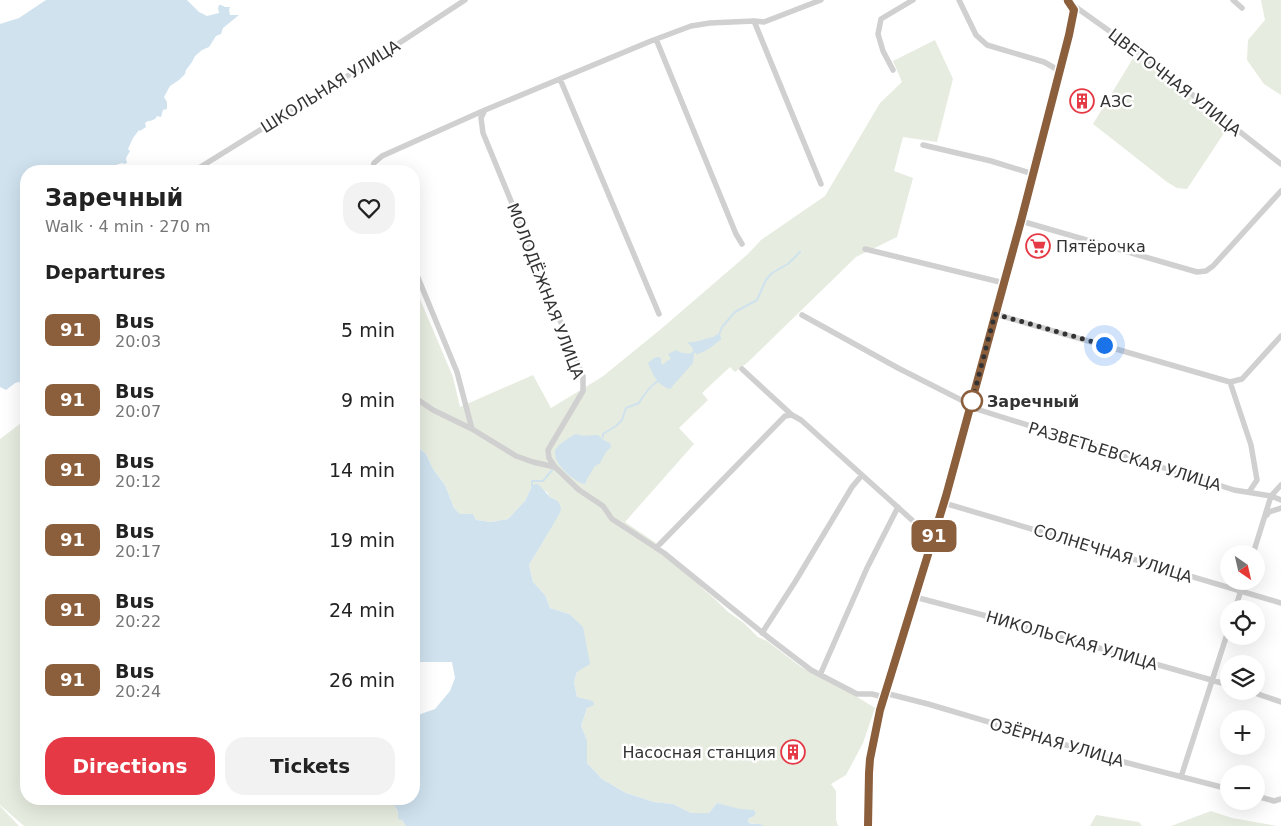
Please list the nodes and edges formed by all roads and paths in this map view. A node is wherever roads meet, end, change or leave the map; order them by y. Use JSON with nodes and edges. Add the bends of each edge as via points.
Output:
{"nodes":[{"id":1,"x":465,"y":0,"type":"edge"},
{"id":2,"x":821,"y":0,"type":"edge"},
{"id":3,"x":913,"y":0,"type":"edge"},
{"id":4,"x":959,"y":0,"type":"edge"},
{"id":5,"x":1068,"y":0,"type":"edge"},
{"id":6,"x":1233,"y":0,"type":"edge"},
{"id":7,"x":1242,"y":8,"type":"dead end"},
{"id":8,"x":754,"y":21,"type":"junction"},
{"id":9,"x":656,"y":39,"type":"junction"},
{"id":10,"x":893,"y":70,"type":"dead end"},
{"id":11,"x":1060,"y":71,"type":"junction"},
{"id":12,"x":560,"y":79,"type":"junction"},
{"id":13,"x":485,"y":110,"type":"junction"},
{"id":14,"x":923,"y":145,"type":"dead end"},
{"id":15,"x":1281,"y":164,"type":"edge"},
{"id":16,"x":204,"y":165,"type":"edge"},
{"id":17,"x":374,"y":165,"type":"edge"},
{"id":18,"x":1033,"y":174,"type":"junction"},
{"id":19,"x":821,"y":184,"type":"dead end"},
{"id":20,"x":1281,"y":191,"type":"edge"},
{"id":21,"x":1021,"y":221,"type":"junction"},
{"id":22,"x":742,"y":244,"type":"dead end"},
{"id":23,"x":865,"y":250,"type":"dead end"},
{"id":24,"x":420,"y":283,"type":"edge"},
{"id":25,"x":1004,"y":283,"type":"junction"},
{"id":26,"x":659,"y":314,"type":"dead end"},
{"id":27,"x":995,"y":314,"type":"junction"},
{"id":28,"x":802,"y":315,"type":"dead end"},
{"id":29,"x":1281,"y":336,"type":"edge"},
{"id":30,"x":742,"y":369,"type":"dead end"},
{"id":31,"x":1230,"y":382,"type":"junction"},
{"id":32,"x":420,"y":401,"type":"edge"},
{"id":33,"x":970,"y":406,"type":"junction"},
{"id":34,"x":792,"y":415,"type":"junction"},
{"id":35,"x":472,"y":429,"type":"junction"},
{"id":36,"x":555,"y":467,"type":"junction"},
{"id":37,"x":862,"y":475,"type":"junction"},
{"id":38,"x":1281,"y":485,"type":"edge"},
{"id":39,"x":1250,"y":492,"type":"junction"},
{"id":40,"x":1271,"y":496,"type":"junction"},
{"id":41,"x":1281,"y":500,"type":"edge"},
{"id":42,"x":944,"y":503,"type":"junction"},
{"id":43,"x":898,"y":507,"type":"junction"},
{"id":44,"x":1281,"y":508,"type":"edge"},
{"id":45,"x":1266,"y":516,"type":"junction"},
{"id":46,"x":933,"y":539,"type":"junction"},
{"id":47,"x":1256,"y":545,"type":"edge"},
{"id":48,"x":656,"y":548,"type":"junction"},
{"id":49,"x":1241,"y":591,"type":"junction"},
{"id":50,"x":915,"y":597,"type":"junction"},
{"id":51,"x":1238,"y":600,"type":"edge"},
{"id":52,"x":1281,"y":603,"type":"edge"},
{"id":53,"x":762,"y":633,"type":"junction"},
{"id":54,"x":1223,"y":645,"type":"edge"},
{"id":55,"x":820,"y":675,"type":"junction"},
{"id":56,"x":1212,"y":680,"type":"junction"},
{"id":57,"x":1220,"y":682,"type":"edge"},
{"id":58,"x":884,"y":695,"type":"junction"},
{"id":59,"x":1265,"y":696,"type":"edge"},
{"id":60,"x":1281,"y":702,"type":"edge"},
{"id":61,"x":1181,"y":777,"type":"junction"},
{"id":62,"x":1220,"y":787,"type":"edge"},
{"id":63,"x":1265,"y":798,"type":"edge"},
{"id":64,"x":1281,"y":799,"type":"edge"},
{"id":65,"x":868,"y":826,"type":"edge"}],
"edges":[{"from":1,"to":16,"type":"street","name":"ШКОЛЬНАЯ УЛИЦА"},
{"from":2,"to":8,"type":"street","via":[[764,22]]},
{"from":3,"to":10,"type":"street","via":[[881,19],[878,34]]},
{"from":4,"to":11,"type":"street","via":[[976,35],[987,45],[1044,62]]},
{"from":5,"to":11,"type":"street","via":[[1074,10]]},
{"from":5,"to":15,"type":"street","name":"ЦВЕТОЧНАЯ УЛИЦА"},
{"from":6,"to":7,"type":"street"},
{"from":8,"to":9,"type":"street","via":[[710,22]]},
{"from":8,"to":19,"type":"street"},
{"from":9,"to":12,"type":"street"},
{"from":9,"to":22,"type":"street"},
{"from":11,"to":18,"type":"street"},
{"from":12,"to":13,"type":"street"},
{"from":12,"to":26,"type":"street"},
{"from":13,"to":17,"type":"street","via":[[382,156]]},
{"from":13,"to":36,"type":"street","name":"МОЛОДЁЖНАЯ УЛИЦА","via":[[481,118],[483,132],[583,376],[583,391],[548,450]]},
{"from":14,"to":18,"type":"street"},
{"from":18,"to":21,"type":"street"},
{"from":20,"to":21,"type":"street","via":[[1213,266],[1197,272]]},
{"from":21,"to":25,"type":"street"},
{"from":23,"to":25,"type":"street"},
{"from":24,"to":35,"type":"street","via":[[457,372]]},
{"from":25,"to":27,"type":"street"},
{"from":27,"to":31,"type":"street"},
{"from":27,"to":33,"type":"street"},
{"from":28,"to":33,"type":"street","name":"РАЗВЕТЬЕВСКАЯ УЛИЦА"},
{"from":29,"to":31,"type":"street","via":[[1242,379]]},
{"from":30,"to":34,"type":"street"},
{"from":31,"to":39,"type":"street","via":[[1251,445],[1257,480]]},
{"from":32,"to":35,"type":"street"},
{"from":33,"to":39,"type":"street","name":"РАЗВЕТЬЕВСКАЯ УЛИЦА","via":[[1234,490]]},
{"from":33,"to":42,"type":"street"},
{"from":34,"to":37,"type":"street"},
{"from":34,"to":48,"type":"street","via":[[785,416]]},
{"from":35,"to":36,"type":"street","via":[[516,456]]},
{"from":36,"to":48,"type":"street","via":[[579,490],[603,506],[612,519]]},
{"from":37,"to":43,"type":"street"},
{"from":37,"to":53,"type":"street"},
{"from":38,"to":40,"type":"street"},
{"from":39,"to":40,"type":"street","name":"РАЗВЕТЬЕВСКАЯ УЛИЦА"},
{"from":40,"to":41,"type":"street","name":"РАЗВЕТЬЕВСКАЯ УЛИЦА"},
{"from":40,"to":45,"type":"street"},
{"from":42,"to":46,"type":"street"},
{"from":42,"to":49,"type":"street","name":"СОЛНЕЧНАЯ УЛИЦА"},
{"from":43,"to":46,"type":"street"},
{"from":43,"to":55,"type":"street"},
{"from":44,"to":45,"type":"street"},
{"from":45,"to":47,"type":"street"},
{"from":46,"to":50,"type":"street"},
{"from":48,"to":53,"type":"street"},
{"from":49,"to":51,"type":"street"},
{"from":49,"to":52,"type":"street","name":"СОЛНЕЧНАЯ УЛИЦА"},
{"from":50,"to":56,"type":"street","name":"НИКОЛЬСКАЯ УЛИЦА"},
{"from":50,"to":58,"type":"street"},
{"from":53,"to":55,"type":"street"},
{"from":54,"to":56,"type":"street"},
{"from":55,"to":58,"type":"street","name":"ОЗЁРНАЯ УЛИЦА","via":[[858,694]]},
{"from":56,"to":57,"type":"street","name":"НИКОЛЬСКАЯ УЛИЦА"},
{"from":56,"to":61,"type":"street"},
{"from":58,"to":61,"type":"street","name":"ОЗЁРНАЯ УЛИЦА","via":[[928,704]]},
{"from":58,"to":65,"type":"street","via":[[870,759]]},
{"from":59,"to":60,"type":"street"},
{"from":61,"to":62,"type":"street","name":"ОЗЁРНАЯ УЛИЦА"},
{"from":63,"to":64,"type":"street"}]}
